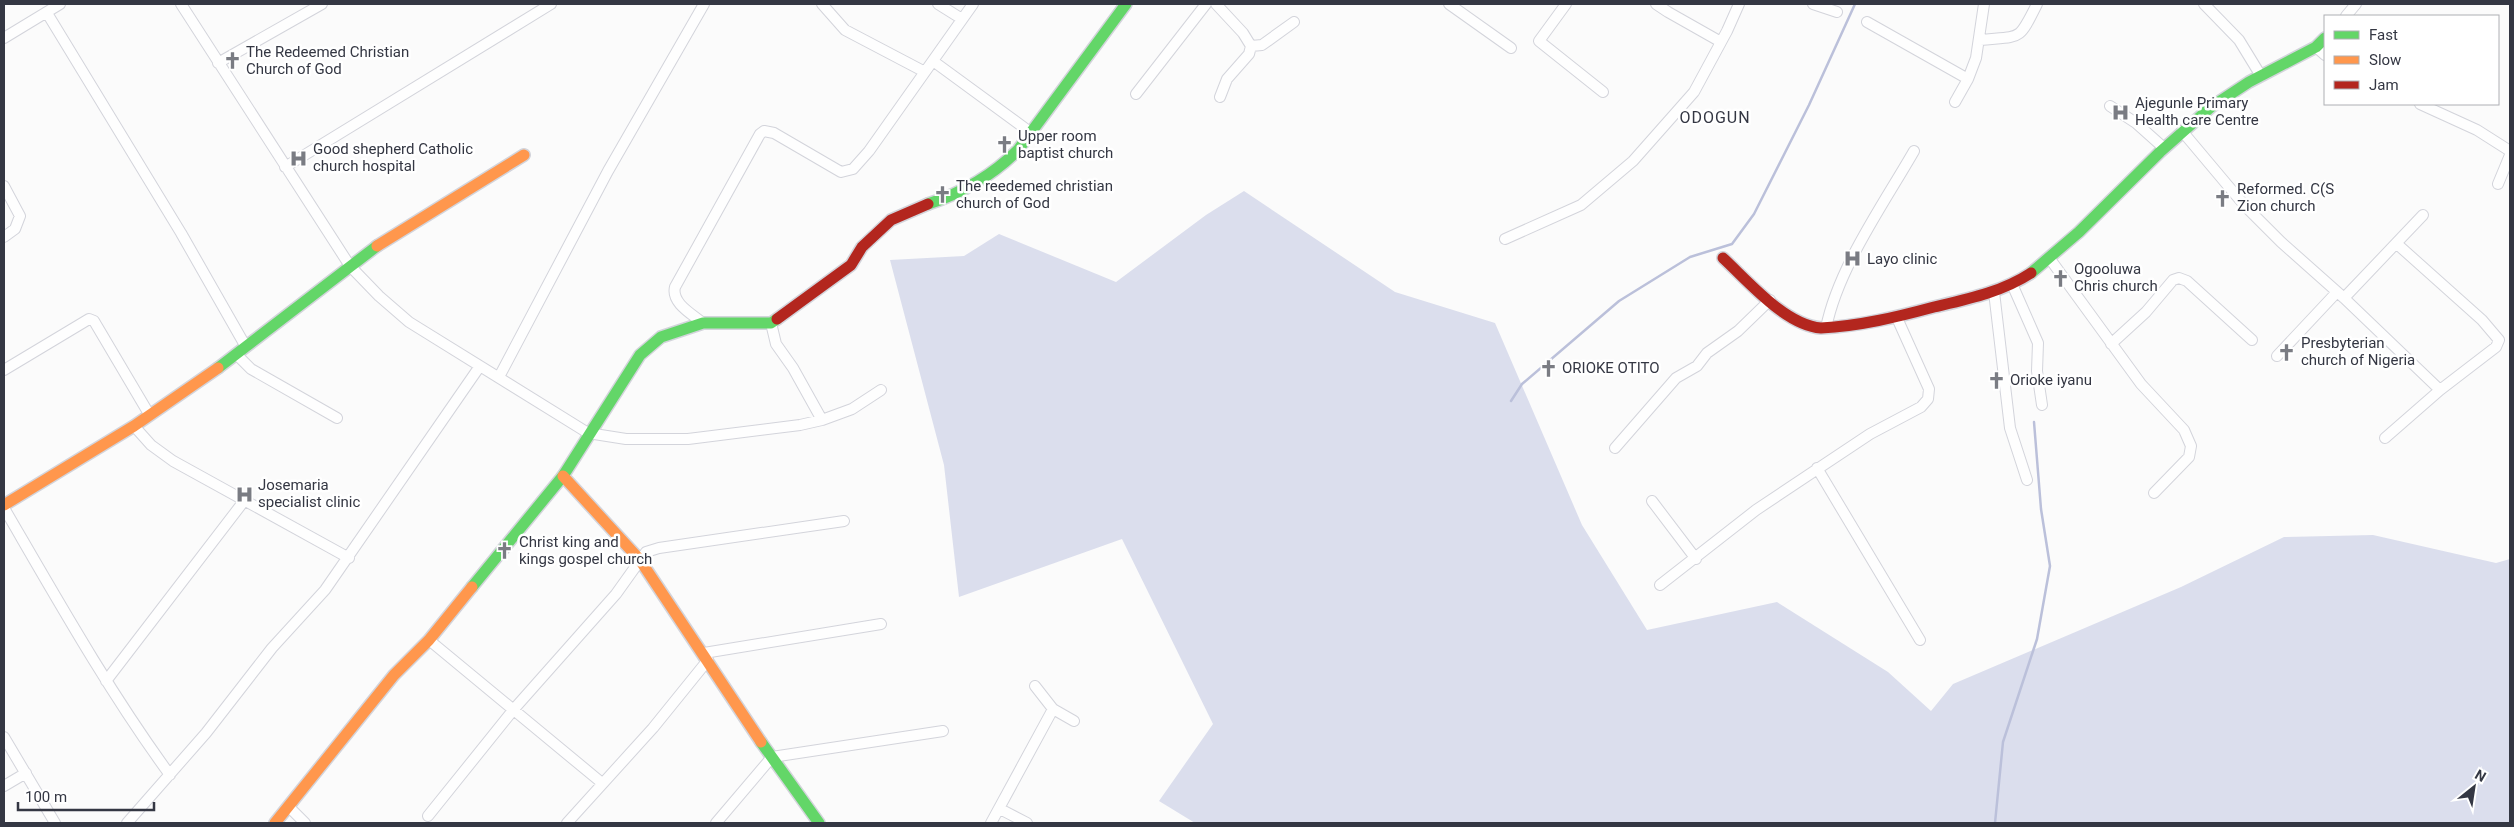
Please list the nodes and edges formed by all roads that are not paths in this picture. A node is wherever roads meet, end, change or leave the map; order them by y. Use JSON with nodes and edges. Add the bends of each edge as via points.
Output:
{"nodes":[{"id":1,"x":60,"y":4,"type":"edge"},
{"id":2,"x":181,"y":4,"type":"edge"},
{"id":3,"x":322,"y":4,"type":"edge"},
{"id":4,"x":551,"y":4,"type":"edge"},
{"id":5,"x":704,"y":4,"type":"edge"},
{"id":6,"x":822,"y":4,"type":"edge"},
{"id":7,"x":938,"y":4,"type":"edge"},
{"id":8,"x":973,"y":4,"type":"edge"},
{"id":9,"x":1126,"y":4,"type":"edge"},
{"id":10,"x":1206,"y":4,"type":"edge"},
{"id":11,"x":1216,"y":4,"type":"edge"},
{"id":12,"x":1449,"y":4,"type":"edge"},
{"id":13,"x":1566,"y":4,"type":"edge"},
{"id":14,"x":1656,"y":4,"type":"edge"},
{"id":15,"x":1739,"y":4,"type":"edge"},
{"id":16,"x":1813,"y":4,"type":"edge"},
{"id":17,"x":1984,"y":4,"type":"edge"},
{"id":18,"x":2036,"y":4,"type":"edge"},
{"id":19,"x":2204,"y":4,"type":"edge"},
{"id":20,"x":2356,"y":4,"type":"edge"},
{"id":21,"x":47,"y":12,"type":"junction"},
{"id":22,"x":1837,"y":12,"type":"dead end"},
{"id":23,"x":2347,"y":15,"type":"edge"},
{"id":24,"x":962,"y":19,"type":"junction"},
{"id":25,"x":1294,"y":22,"type":"dead end"},
{"id":26,"x":1867,"y":22,"type":"dead end"},
{"id":27,"x":4,"y":38,"type":"edge"},
{"id":28,"x":1980,"y":40,"type":"junction"},
{"id":29,"x":1722,"y":42,"type":"junction"},
{"id":30,"x":1251,"y":46,"type":"junction"},
{"id":31,"x":1511,"y":48,"type":"dead end"},
{"id":32,"x":2321,"y":51,"type":"edge"},
{"id":33,"x":933,"y":61,"type":"junction"},
{"id":34,"x":218,"y":63,"type":"junction"},
{"id":35,"x":925,"y":72,"type":"junction"},
{"id":36,"x":2261,"y":76,"type":"junction"},
{"id":37,"x":1968,"y":79,"type":"junction"},
{"id":38,"x":1603,"y":92,"type":"dead end"},
{"id":39,"x":1136,"y":94,"type":"dead end"},
{"id":40,"x":1220,"y":96,"type":"dead end"},
{"id":41,"x":1955,"y":102,"type":"dead end"},
{"id":42,"x":2422,"y":105,"type":"edge"},
{"id":43,"x":2110,"y":106,"type":"dead end"},
{"id":44,"x":2182,"y":131,"type":"junction"},
{"id":45,"x":1030,"y":132,"type":"junction"},
{"id":46,"x":2164,"y":148,"type":"junction"},
{"id":47,"x":1914,"y":151,"type":"dead end"},
{"id":48,"x":2510,"y":151,"type":"edge"},
{"id":49,"x":524,"y":155,"type":"dead end"},
{"id":50,"x":2510,"y":155,"type":"edge"},
{"id":51,"x":285,"y":167,"type":"junction"},
{"id":52,"x":2498,"y":184,"type":"dead end"},
{"id":53,"x":4,"y":186,"type":"edge"},
{"id":54,"x":2424,"y":215,"type":"dead end"},
{"id":55,"x":4,"y":237,"type":"edge"},
{"id":56,"x":1505,"y":240,"type":"dead end"},
{"id":57,"x":2398,"y":244,"type":"junction"},
{"id":58,"x":1723,"y":258,"type":"dead end"},
{"id":59,"x":2050,"y":259,"type":"junction"},
{"id":60,"x":350,"y":266,"type":"junction"},
{"id":61,"x":2012,"y":284,"type":"junction"},
{"id":62,"x":1994,"y":292,"type":"junction"},
{"id":63,"x":2341,"y":295,"type":"junction"},
{"id":64,"x":1770,"y":300,"type":"junction"},
{"id":65,"x":1897,"y":318,"type":"junction"},
{"id":66,"x":703,"y":323,"type":"junction"},
{"id":67,"x":771,"y":323,"type":"junction"},
{"id":68,"x":1826,"y":328,"type":"junction"},
{"id":69,"x":2252,"y":340,"type":"dead end"},
{"id":70,"x":2111,"y":344,"type":"junction"},
{"id":71,"x":242,"y":351,"type":"junction"},
{"id":72,"x":2277,"y":356,"type":"dead end"},
{"id":73,"x":480,"y":366,"type":"junction"},
{"id":74,"x":4,"y":370,"type":"edge"},
{"id":75,"x":499,"y":377,"type":"junction"},
{"id":76,"x":881,"y":390,"type":"dead end"},
{"id":77,"x":2440,"y":390,"type":"junction"},
{"id":78,"x":2042,"y":405,"type":"dead end"},
{"id":79,"x":149,"y":414,"type":"junction"},
{"id":80,"x":337,"y":418,"type":"dead end"},
{"id":81,"x":822,"y":420,"type":"junction"},
{"id":82,"x":134,"y":426,"type":"junction"},
{"id":83,"x":588,"y":433,"type":"junction"},
{"id":84,"x":2385,"y":438,"type":"dead end"},
{"id":85,"x":1615,"y":448,"type":"dead end"},
{"id":86,"x":1817,"y":468,"type":"junction"},
{"id":87,"x":563,"y":476,"type":"junction"},
{"id":88,"x":2027,"y":480,"type":"dead end"},
{"id":89,"x":2154,"y":493,"type":"dead end"},
{"id":90,"x":244,"y":501,"type":"junction"},
{"id":91,"x":1652,"y":501,"type":"dead end"},
{"id":92,"x":4,"y":507,"type":"edge"},
{"id":93,"x":844,"y":522,"type":"dead end"},
{"id":94,"x":349,"y":558,"type":"junction"},
{"id":95,"x":1696,"y":559,"type":"junction"},
{"id":96,"x":640,"y":560,"type":"junction"},
{"id":97,"x":1660,"y":585,"type":"dead end"},
{"id":98,"x":881,"y":624,"type":"dead end"},
{"id":99,"x":430,"y":640,"type":"junction"},
{"id":100,"x":1920,"y":640,"type":"dead end"},
{"id":101,"x":706,"y":657,"type":"junction"},
{"id":102,"x":106,"y":681,"type":"junction"},
{"id":103,"x":1036,"y":686,"type":"dead end"},
{"id":104,"x":1053,"y":708,"type":"junction"},
{"id":105,"x":514,"y":709,"type":"junction"},
{"id":106,"x":1074,"y":722,"type":"dead end"},
{"id":107,"x":943,"y":732,"type":"dead end"},
{"id":108,"x":4,"y":737,"type":"edge"},
{"id":109,"x":772,"y":757,"type":"junction"},
{"id":110,"x":26,"y":773,"type":"junction"},
{"id":111,"x":170,"y":775,"type":"junction"},
{"id":112,"x":602,"y":783,"type":"junction"},
{"id":113,"x":4,"y":786,"type":"edge"},
{"id":114,"x":289,"y":807,"type":"junction"},
{"id":115,"x":1000,"y":809,"type":"junction"},
{"id":116,"x":428,"y":816,"type":"dead end"},
{"id":117,"x":55,"y":823,"type":"edge"},
{"id":118,"x":127,"y":823,"type":"edge"},
{"id":119,"x":275,"y":823,"type":"edge"},
{"id":120,"x":305,"y":823,"type":"edge"},
{"id":121,"x":567,"y":823,"type":"edge"},
{"id":122,"x":716,"y":823,"type":"edge"},
{"id":123,"x":819,"y":823,"type":"edge"},
{"id":124,"x":991,"y":823,"type":"edge"},
{"id":125,"x":1027,"y":823,"type":"edge"}],
"edges":[{"from":1,"to":21,"type":"street"},
{"from":2,"to":34,"type":"street"},
{"from":3,"to":34,"type":"street"},
{"from":4,"to":51,"type":"street"},
{"from":5,"to":75,"type":"street","via":[[608,171]]},
{"from":6,"to":35,"type":"street","via":[[845,30]]},
{"from":7,"to":24,"type":"street"},
{"from":8,"to":24,"type":"street"},
{"from":9,"to":45,"type":"street"},
{"from":10,"to":39,"type":"street"},
{"from":11,"to":30,"type":"street","via":[[1244,33]]},
{"from":12,"to":31,"type":"street"},
{"from":13,"to":38,"type":"street","via":[[1539,41]]},
{"from":14,"to":29,"type":"street"},
{"from":15,"to":29,"type":"street"},
{"from":16,"to":22,"type":"street"},
{"from":17,"to":28,"type":"street"},
{"from":18,"to":28,"type":"street","via":[[2029,24],[2016,37]]},
{"from":19,"to":36,"type":"street","via":[[2239,40]]},
{"from":20,"to":23,"type":"street"},
{"from":21,"to":27,"type":"street"},
{"from":21,"to":71,"type":"street","via":[[181,233]]},
{"from":24,"to":33,"type":"street"},
{"from":25,"to":30,"type":"street","via":[[1262,45]]},
{"from":26,"to":37,"type":"street"},
{"from":28,"to":37,"type":"street"},
{"from":29,"to":56,"type":"street","via":[[1688,102],[1611,181],[1581,205]]},
{"from":30,"to":40,"type":"street","via":[[1249,54],[1227,79]]},
{"from":32,"to":36,"type":"street"},
{"from":33,"to":35,"type":"street"},
{"from":33,"to":45,"type":"street"},
{"from":34,"to":51,"type":"street"},
{"from":35,"to":66,"type":"street","via":[[869,151],[847,172],[829,167],[774,133],[764,131],[760,134],[675,287],[678,303]]},
{"from":36,"to":44,"type":"street","via":[[2230,92]]},
{"from":37,"to":41,"type":"street"},
{"from":42,"to":48,"type":"street","via":[[2477,130]]},
{"from":43,"to":46,"type":"street","via":[[2136,122]]},
{"from":44,"to":46,"type":"street"},
{"from":44,"to":63,"type":"street","via":[[2245,206]]},
{"from":45,"to":67,"type":"street","via":[[1001,167],[947,198],[914,208],[891,220],[873,235],[850,265]]},
{"from":46,"to":59,"type":"street"},
{"from":47,"to":68,"type":"street","via":[[1842,279],[1831,302]]},
{"from":49,"to":60,"type":"street","via":[[372,249]]},
{"from":50,"to":52,"type":"street"},
{"from":51,"to":60,"type":"street"},
{"from":53,"to":55,"type":"street","via":[[20,216],[15,229]]},
{"from":54,"to":57,"type":"street"},
{"from":57,"to":63,"type":"street"},
{"from":57,"to":77,"type":"street","via":[[2482,320],[2499,340],[2496,347]]},
{"from":58,"to":64,"type":"street"},
{"from":59,"to":61,"type":"street"},
{"from":59,"to":70,"type":"street"},
{"from":60,"to":71,"type":"street"},
{"from":60,"to":73,"type":"street","via":[[409,322]]},
{"from":61,"to":62,"type":"street"},
{"from":61,"to":78,"type":"street","via":[[2038,344],[2037,372]]},
{"from":62,"to":65,"type":"street"},
{"from":62,"to":88,"type":"street","via":[[2010,428]]},
{"from":63,"to":72,"type":"street"},
{"from":63,"to":77,"type":"street"},
{"from":64,"to":68,"type":"street","via":[[1800,322]]},
{"from":64,"to":85,"type":"street","via":[[1696,366],[1676,378]]},
{"from":65,"to":68,"type":"street"},
{"from":65,"to":86,"type":"street","via":[[1929,389],[1928,399],[1921,407],[1870,434]]},
{"from":66,"to":67,"type":"street"},
{"from":66,"to":83,"type":"street","via":[[661,337],[651,344],[640,355]]},
{"from":67,"to":81,"type":"street","via":[[776,344]]},
{"from":69,"to":70,"type":"street","via":[[2187,281],[2179,278],[2173,280],[2146,312]]},
{"from":70,"to":89,"type":"street","via":[[2141,384],[2184,430],[2191,446],[2189,457]]},
{"from":71,"to":79,"type":"street"},
{"from":71,"to":80,"type":"street","via":[[251,369]]},
{"from":73,"to":75,"type":"street"},
{"from":73,"to":94,"type":"street"},
{"from":74,"to":79,"type":"street","via":[[89,319],[94,322]]},
{"from":75,"to":83,"type":"street"},
{"from":76,"to":81,"type":"street","via":[[852,408]]},
{"from":77,"to":84,"type":"street"},
{"from":79,"to":82,"type":"street"},
{"from":81,"to":83,"type":"street","via":[[747,433],[688,438],[626,439]]},
{"from":82,"to":90,"type":"street","via":[[173,461]]},
{"from":82,"to":92,"type":"street"},
{"from":83,"to":87,"type":"street"},
{"from":86,"to":95,"type":"street","via":[[1756,510]]},
{"from":86,"to":100,"type":"street"},
{"from":87,"to":96,"type":"street"},
{"from":87,"to":99,"type":"street"},
{"from":90,"to":94,"type":"street"},
{"from":90,"to":102,"type":"street"},
{"from":91,"to":95,"type":"street"},
{"from":92,"to":102,"type":"street"},
{"from":93,"to":96,"type":"street","via":[[659,548],[646,552]]},
{"from":94,"to":111,"type":"street"},
{"from":95,"to":97,"type":"street"},
{"from":96,"to":101,"type":"street"},
{"from":96,"to":105,"type":"street","via":[[616,594]]},
{"from":98,"to":101,"type":"street"},
{"from":99,"to":105,"type":"street"},
{"from":99,"to":114,"type":"street","via":[[394,675]]},
{"from":101,"to":109,"type":"street"},
{"from":101,"to":112,"type":"street","via":[[653,728]]},
{"from":102,"to":111,"type":"street"},
{"from":103,"to":104,"type":"street"},
{"from":104,"to":106,"type":"street"},
{"from":104,"to":115,"type":"street"},
{"from":105,"to":112,"type":"street"},
{"from":105,"to":116,"type":"street"},
{"from":107,"to":109,"type":"street"},
{"from":108,"to":110,"type":"street"},
{"from":109,"to":122,"type":"street"},
{"from":109,"to":123,"type":"street"},
{"from":110,"to":113,"type":"street"},
{"from":110,"to":117,"type":"street"},
{"from":111,"to":118,"type":"street"},
{"from":112,"to":121,"type":"street"},
{"from":114,"to":119,"type":"street"},
{"from":114,"to":120,"type":"street"},
{"from":115,"to":124,"type":"street"},
{"from":115,"to":125,"type":"street"}]}
